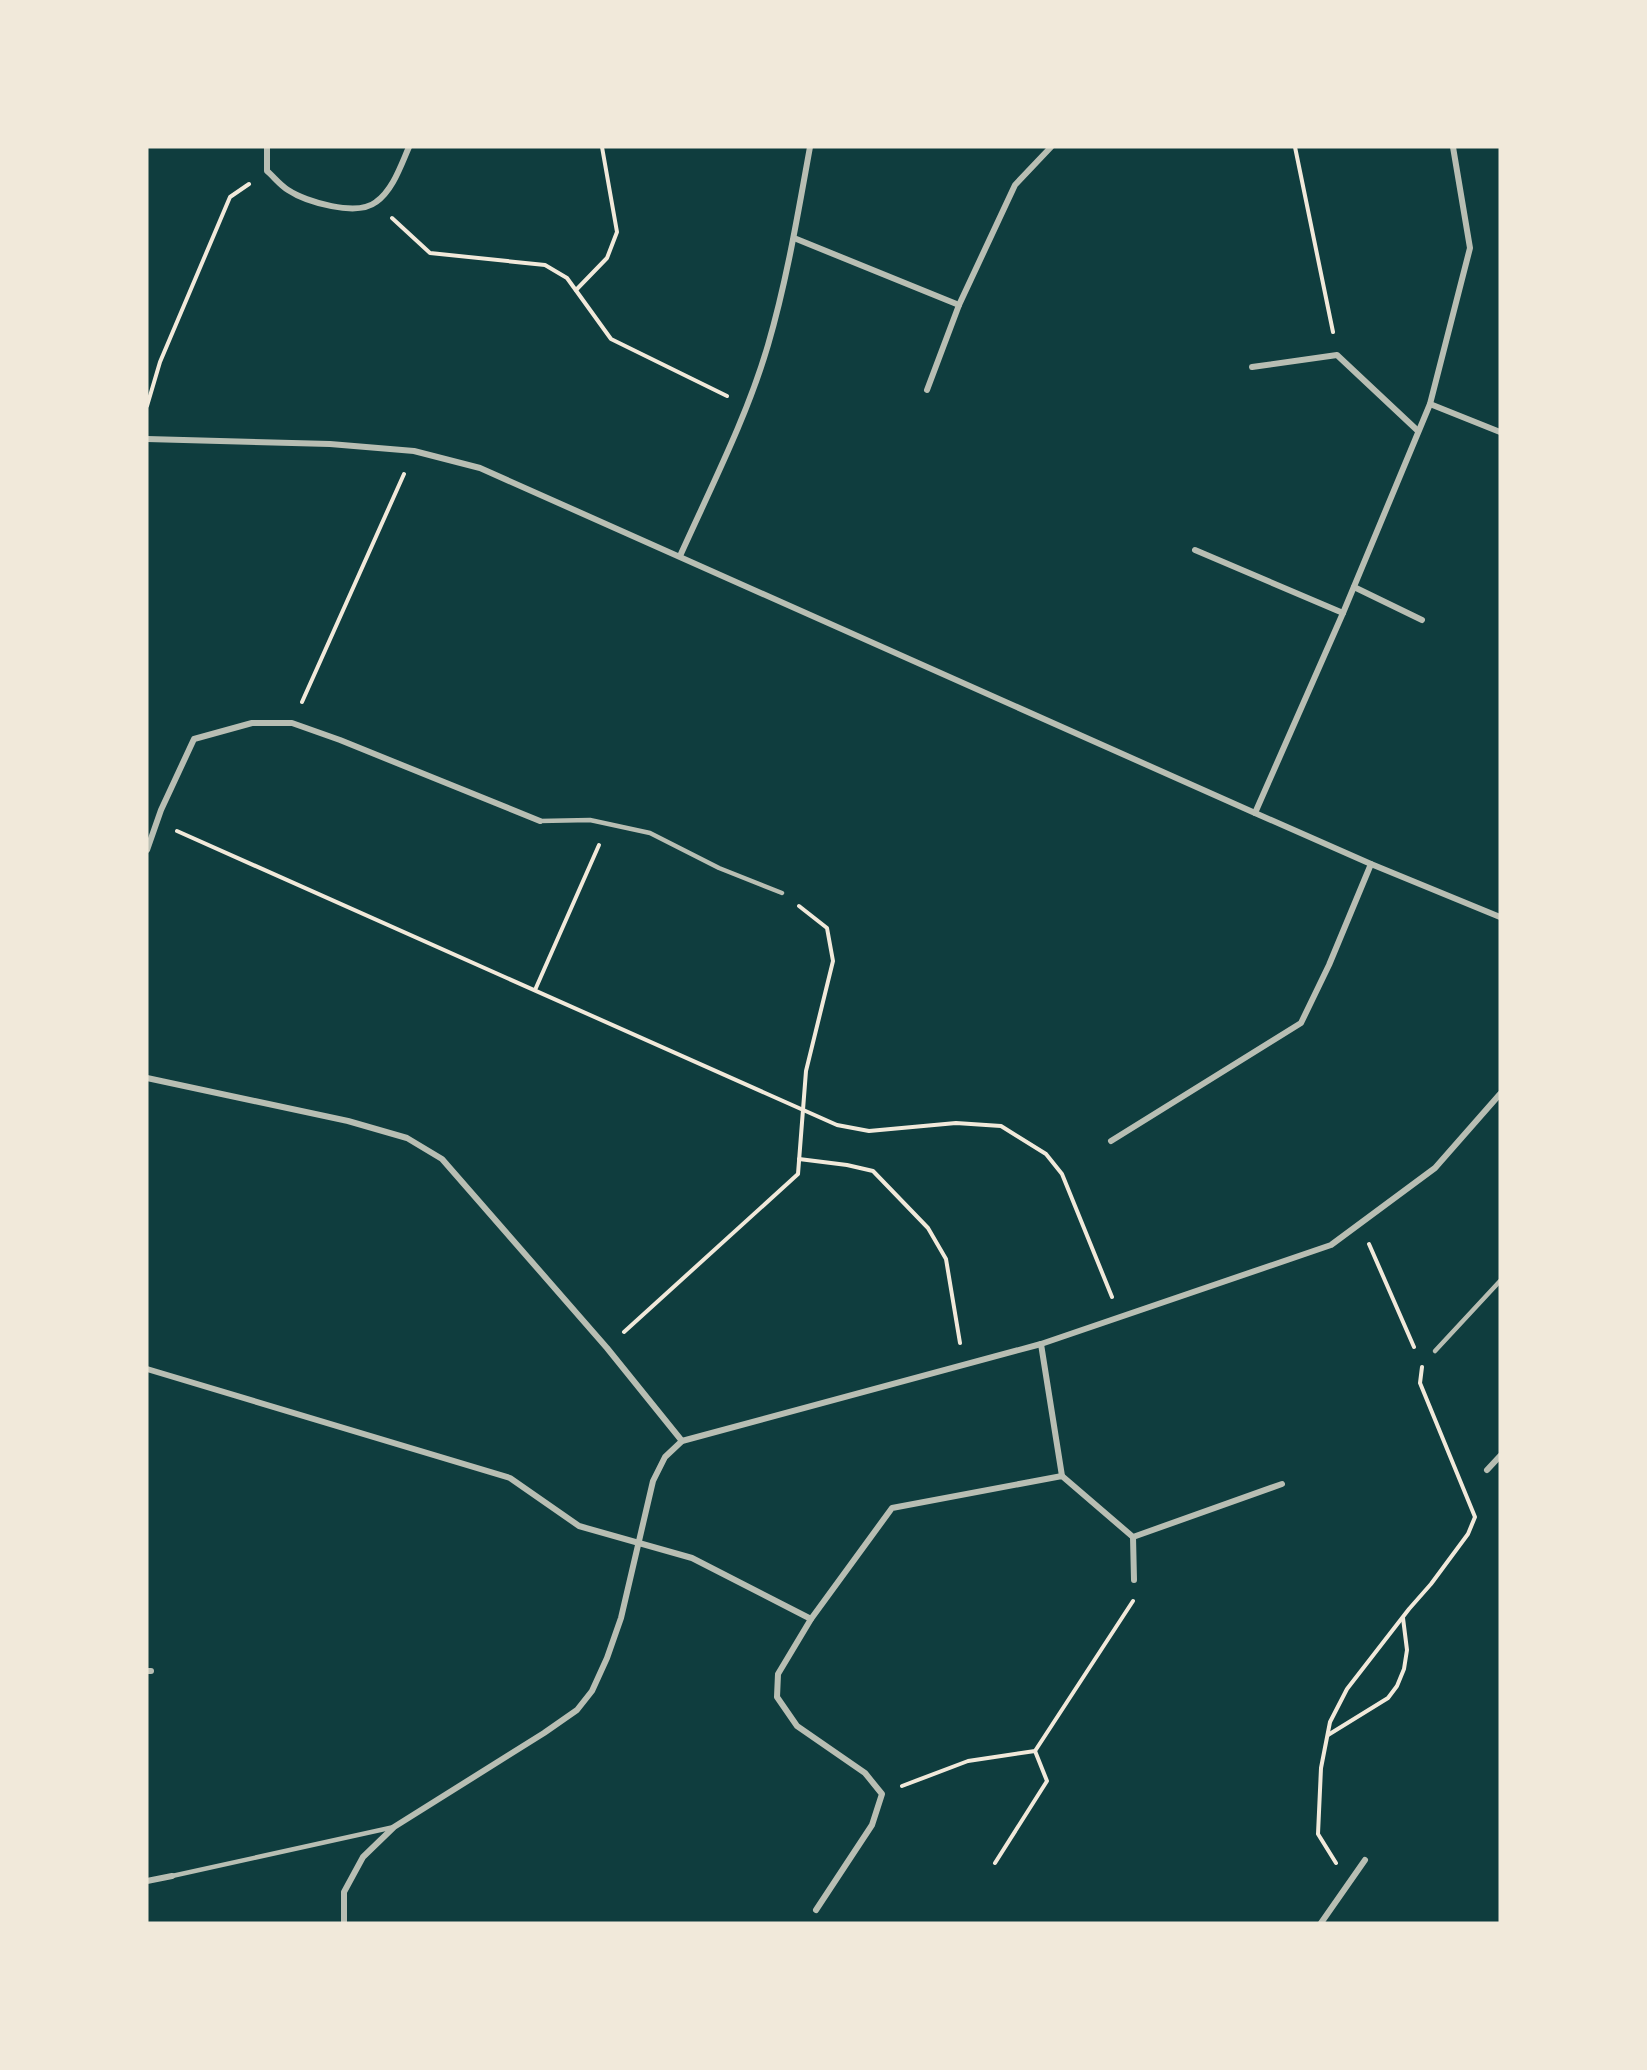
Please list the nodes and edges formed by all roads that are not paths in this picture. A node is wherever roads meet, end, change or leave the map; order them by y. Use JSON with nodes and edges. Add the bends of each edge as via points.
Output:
{"nodes":[{"id":1,"x":267,"y":147,"type":"edge"},
{"id":2,"x":409,"y":147,"type":"edge"},
{"id":3,"x":810,"y":147,"type":"edge"},
{"id":4,"x":1051,"y":147,"type":"edge"},
{"id":5,"x":1453,"y":147,"type":"edge"},
{"id":6,"x":794,"y":238,"type":"junction"},
{"id":7,"x":958,"y":305,"type":"junction"},
{"id":8,"x":1252,"y":367,"type":"dead end"},
{"id":9,"x":927,"y":390,"type":"dead end"},
{"id":10,"x":1430,"y":404,"type":"junction"},
{"id":11,"x":1418,"y":431,"type":"junction"},
{"id":12,"x":1500,"y":432,"type":"edge"},
{"id":13,"x":147,"y":439,"type":"edge"},
{"id":14,"x":1195,"y":550,"type":"dead end"},
{"id":15,"x":681,"y":556,"type":"junction"},
{"id":16,"x":1354,"y":587,"type":"junction"},
{"id":17,"x":1343,"y":614,"type":"junction"},
{"id":18,"x":1422,"y":620,"type":"dead end"},
{"id":19,"x":1256,"y":813,"type":"junction"},
{"id":20,"x":540,"y":821,"type":"joint"},
{"id":21,"x":147,"y":850,"type":"edge"},
{"id":22,"x":1371,"y":864,"type":"junction"},
{"id":23,"x":782,"y":893,"type":"road end"},
{"id":24,"x":1500,"y":917,"type":"edge"},
{"id":25,"x":147,"y":1078,"type":"edge"},
{"id":26,"x":1500,"y":1094,"type":"edge"},
{"id":27,"x":1111,"y":1141,"type":"dead end"},
{"id":28,"x":1500,"y":1281,"type":"edge"},
{"id":29,"x":1041,"y":1344,"type":"junction"},
{"id":30,"x":1435,"y":1352,"type":"dead end"},
{"id":31,"x":147,"y":1369,"type":"edge"},
{"id":32,"x":682,"y":1442,"type":"junction"},
{"id":33,"x":1500,"y":1456,"type":"edge"},
{"id":34,"x":1487,"y":1470,"type":"dead end"},
{"id":35,"x":1062,"y":1476,"type":"junction"},
{"id":36,"x":1282,"y":1484,"type":"dead end"},
{"id":37,"x":1133,"y":1537,"type":"junction"},
{"id":38,"x":638,"y":1544,"type":"junction"},
{"id":39,"x":1134,"y":1580,"type":"road end"},
{"id":40,"x":811,"y":1619,"type":"junction"},
{"id":41,"x":394,"y":1827,"type":"junction"},
{"id":42,"x":1365,"y":1860,"type":"dead end"},
{"id":43,"x":172,"y":1876,"type":"joint"},
{"id":44,"x":147,"y":1881,"type":"edge"},
{"id":45,"x":816,"y":1910,"type":"dead end"},
{"id":46,"x":344,"y":1923,"type":"edge"},
{"id":47,"x":1321,"y":1923,"type":"edge"}],
"edges":[{"from":1,"to":2,"type":"street","via":[[267,171],[288,190],[329,207],[360,208],[375,203],[393,181]]},
{"from":3,"to":6,"type":"street"},
{"from":4,"to":7,"type":"street","via":[[1015,184]]},
{"from":5,"to":10,"type":"street","via":[[1470,248]]},
{"from":6,"to":7,"type":"street"},
{"from":6,"to":15,"type":"street","via":[[768,345],[747,406]]},
{"from":7,"to":9,"type":"street"},
{"from":8,"to":11,"type":"street","via":[[1337,355]]},
{"from":10,"to":11,"type":"street"},
{"from":10,"to":12,"type":"street"},
{"from":11,"to":16,"type":"street"},
{"from":13,"to":15,"type":"street","via":[[330,444],[414,451],[480,468]]},
{"from":14,"to":17,"type":"street"},
{"from":15,"to":19,"type":"street"},
{"from":16,"to":17,"type":"street"},
{"from":16,"to":18,"type":"street"},
{"from":17,"to":19,"type":"street"},
{"from":19,"to":22,"type":"street"},
{"from":20,"to":21,"type":"street","via":[[292,723],[252,723],[194,739]]},
{"from":20,"to":23,"type":"lane","via":[[590,820],[650,833],[719,868]]},
{"from":22,"to":24,"type":"street"},
{"from":22,"to":27,"type":"street","via":[[1301,1023]]},
{"from":25,"to":32,"type":"street","via":[[348,1121],[407,1138],[442,1159],[607,1348]]},
{"from":26,"to":29,"type":"street","via":[[1435,1168],[1331,1245]]},
{"from":28,"to":30,"type":"lane"},
{"from":29,"to":32,"type":"street"},
{"from":29,"to":35,"type":"street"},
{"from":31,"to":38,"type":"street","via":[[510,1478],[579,1526]]},
{"from":32,"to":38,"type":"street","via":[[665,1457],[653,1481]]},
{"from":33,"to":34,"type":"street"},
{"from":35,"to":37,"type":"street"},
{"from":35,"to":40,"type":"street","via":[[892,1508]]},
{"from":36,"to":37,"type":"street"},
{"from":37,"to":39,"type":"street"},
{"from":38,"to":40,"type":"street","via":[[692,1558]]},
{"from":38,"to":41,"type":"street","via":[[621,1618],[607,1658],[592,1691],[577,1710]]},
{"from":40,"to":45,"type":"street","via":[[778,1674],[777,1697],[797,1726],[865,1773],[882,1794],[872,1825]]},
{"from":41,"to":43,"type":"lane"},
{"from":41,"to":46,"type":"street","via":[[363,1857],[344,1892]]},
{"from":42,"to":47,"type":"street"},
{"from":43,"to":44,"type":"street"}]}
